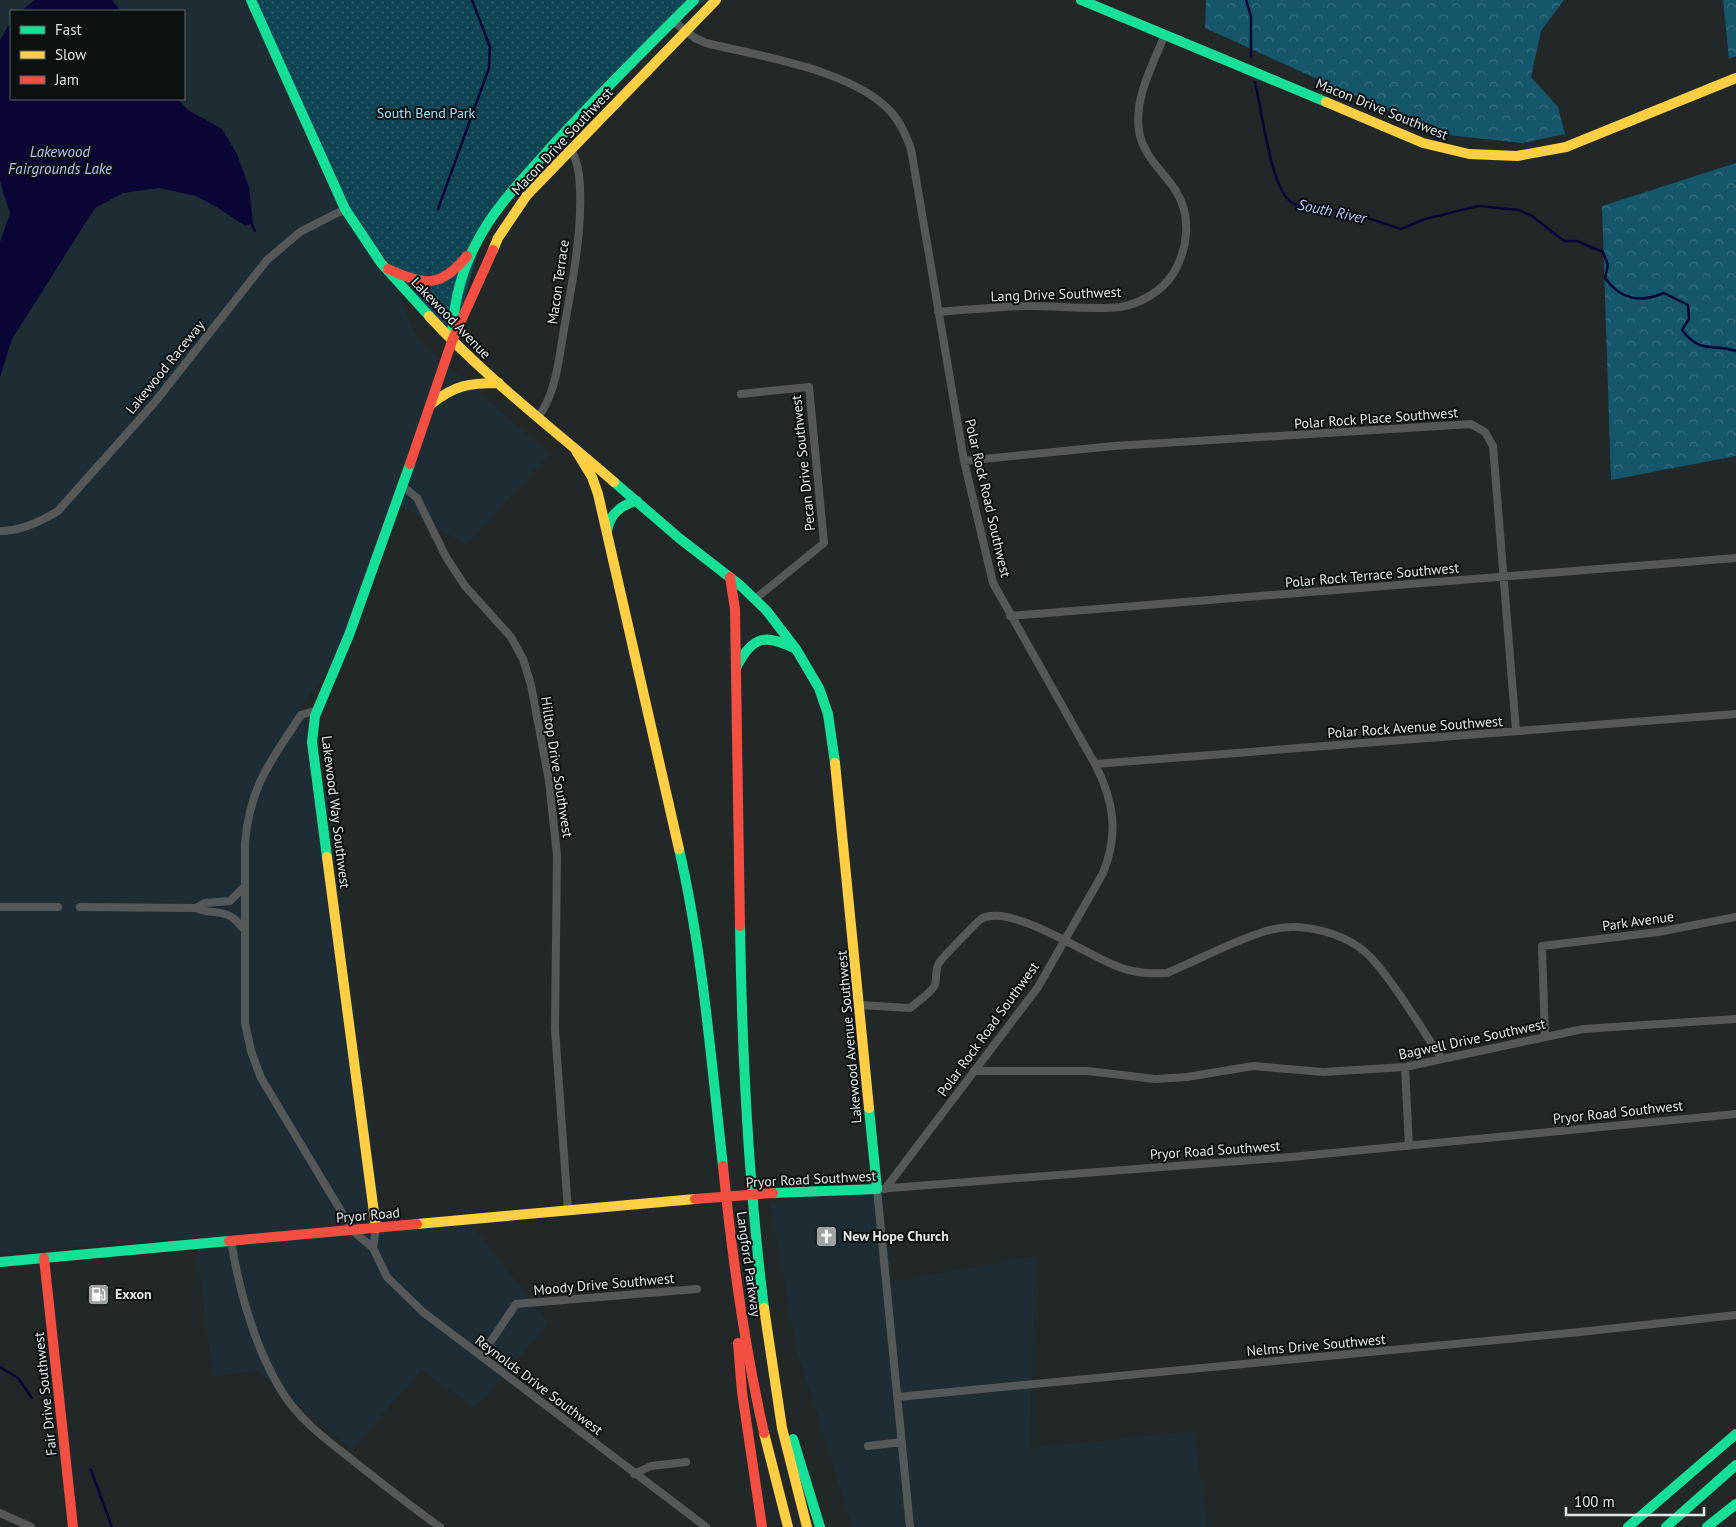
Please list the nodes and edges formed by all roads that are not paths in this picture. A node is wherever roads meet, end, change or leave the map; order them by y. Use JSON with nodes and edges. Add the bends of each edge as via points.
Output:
{"nodes":[{"id":1,"x":251,"y":0,"type":"edge"},
{"id":2,"x":694,"y":0,"type":"edge"},
{"id":3,"x":716,"y":0,"type":"edge"},
{"id":4,"x":1082,"y":0,"type":"edge"},
{"id":5,"x":673,"y":21,"type":"junction"},
{"id":6,"x":686,"y":31,"type":"junction"},
{"id":7,"x":1165,"y":34,"type":"junction"},
{"id":8,"x":1736,"y":78,"type":"edge"},
{"id":9,"x":571,"y":148,"type":"junction"},
{"id":10,"x":345,"y":209,"type":"junction"},
{"id":11,"x":476,"y":243,"type":"junction"},
{"id":12,"x":385,"y":267,"type":"junction"},
{"id":13,"x":938,"y":312,"type":"junction"},
{"id":14,"x":452,"y":341,"type":"junction"},
{"id":15,"x":499,"y":383,"type":"junction"},
{"id":16,"x":741,"y":394,"type":"dead end"},
{"id":17,"x":430,"y":405,"type":"junction"},
{"id":18,"x":538,"y":417,"type":"junction"},
{"id":19,"x":576,"y":451,"type":"junction"},
{"id":20,"x":964,"y":462,"type":"junction"},
{"id":21,"x":404,"y":486,"type":"junction"},
{"id":22,"x":637,"y":501,"type":"junction"},
{"id":23,"x":0,"y":531,"type":"edge"},
{"id":24,"x":607,"y":532,"type":"junction"},
{"id":25,"x":1736,"y":558,"type":"edge"},
{"id":26,"x":730,"y":577,"type":"junction"},
{"id":27,"x":1504,"y":577,"type":"junction"},
{"id":28,"x":755,"y":599,"type":"junction"},
{"id":29,"x":1010,"y":616,"type":"junction"},
{"id":30,"x":796,"y":648,"type":"junction"},
{"id":31,"x":736,"y":666,"type":"junction"},
{"id":32,"x":317,"y":710,"type":"junction"},
{"id":33,"x":1736,"y":714,"type":"edge"},
{"id":34,"x":1516,"y":731,"type":"junction"},
{"id":35,"x":1095,"y":764,"type":"junction"},
{"id":36,"x":245,"y":886,"type":"junction"},
{"id":37,"x":0,"y":906,"type":"edge"},
{"id":38,"x":58,"y":907,"type":"dead end"},
{"id":39,"x":80,"y":907,"type":"dead end"},
{"id":40,"x":196,"y":908,"type":"junction"},
{"id":41,"x":1736,"y":917,"type":"edge"},
{"id":42,"x":245,"y":930,"type":"junction"},
{"id":43,"x":1065,"y":939,"type":"junction"},
{"id":44,"x":860,"y":1005,"type":"junction"},
{"id":45,"x":1736,"y":1019,"type":"edge"},
{"id":46,"x":1545,"y":1037,"type":"junction"},
{"id":47,"x":1442,"y":1059,"type":"junction"},
{"id":48,"x":1405,"y":1067,"type":"junction"},
{"id":49,"x":974,"y":1071,"type":"junction"},
{"id":50,"x":1736,"y":1114,"type":"edge"},
{"id":51,"x":1409,"y":1146,"type":"junction"},
{"id":52,"x":881,"y":1189,"type":"junction"},
{"id":53,"x":695,"y":1199,"type":"joint"},
{"id":54,"x":568,"y":1211,"type":"junction"},
{"id":55,"x":376,"y":1228,"type":"junction"},
{"id":56,"x":352,"y":1231,"type":"junction"},
{"id":57,"x":231,"y":1242,"type":"junction"},
{"id":58,"x":373,"y":1248,"type":"junction"},
{"id":59,"x":44,"y":1258,"type":"junction"},
{"id":60,"x":0,"y":1262,"type":"edge"},
{"id":61,"x":733,"y":1265,"type":"junction"},
{"id":62,"x":697,"y":1289,"type":"dead end"},
{"id":63,"x":1736,"y":1315,"type":"edge"},
{"id":64,"x":481,"y":1356,"type":"junction"},
{"id":65,"x":772,"y":1376,"type":"junction"},
{"id":66,"x":898,"y":1397,"type":"junction"},
{"id":67,"x":1736,"y":1434,"type":"edge"},
{"id":68,"x":902,"y":1442,"type":"junction"},
{"id":69,"x":868,"y":1446,"type":"dead end"},
{"id":70,"x":686,"y":1462,"type":"dead end"},
{"id":71,"x":1736,"y":1465,"type":"edge"},
{"id":72,"x":634,"y":1474,"type":"junction"},
{"id":73,"x":1736,"y":1504,"type":"edge"},
{"id":74,"x":0,"y":1514,"type":"edge"},
{"id":75,"x":31,"y":1527,"type":"edge"},
{"id":76,"x":73,"y":1527,"type":"edge"},
{"id":77,"x":440,"y":1527,"type":"edge"},
{"id":78,"x":706,"y":1527,"type":"edge"},
{"id":79,"x":762,"y":1527,"type":"edge"},
{"id":80,"x":788,"y":1527,"type":"edge"},
{"id":81,"x":807,"y":1527,"type":"edge"},
{"id":82,"x":820,"y":1527,"type":"edge"},
{"id":83,"x":910,"y":1527,"type":"edge"},
{"id":84,"x":1628,"y":1527,"type":"edge"},
{"id":85,"x":1666,"y":1527,"type":"edge"},
{"id":86,"x":1707,"y":1527,"type":"edge"}],
"edges":[{"from":1,"to":10,"type":"main road","name":"Lakewood Avenue"},
{"from":2,"to":5,"type":"main road","name":"Macon Drive Southwest"},
{"from":3,"to":6,"type":"main road","name":"Macon Drive Southwest"},
{"from":4,"to":7,"type":"main road","name":"Macon Drive Southwest"},
{"from":5,"to":6,"type":"street","name":"Polar Rock Road Southwest"},
{"from":5,"to":11,"type":"main road","name":"Macon Drive Southwest","via":[[514,185]]},
{"from":6,"to":9,"type":"main road","name":"Macon Drive Southwest"},
{"from":6,"to":13,"type":"street","name":"Polar Rock Road Southwest","via":[[706,43],[834,77],[869,94],[891,112],[911,149]]},
{"from":7,"to":8,"type":"main road","name":"Macon Drive Southwest","via":[[1423,143],[1454,152],[1493,156],[1541,153],[1566,147]]},
{"from":7,"to":13,"type":"street","name":"Lang Drive Southwest","via":[[1138,104],[1137,117],[1146,151],[1176,192],[1185,216],[1184,248],[1169,280],[1147,297],[1119,307],[1026,306]]},
{"from":9,"to":14,"type":"main road","name":"Macon Drive Southwest","via":[[527,195],[498,238]]},
{"from":9,"to":18,"type":"street","name":"Macon Terrace","via":[[578,163],[580,186],[577,259],[556,373],[547,402]]},
{"from":10,"to":12,"type":"main road","name":"Lakewood Avenue"},
{"from":10,"to":23,"type":"street","name":"Lakewood Raceway","via":[[300,232],[267,260],[154,402],[58,511],[23,528]]},
{"from":11,"to":12,"type":"main road","via":[[456,270],[439,282],[418,282]]},
{"from":11,"to":14,"type":"main road","name":"Macon Drive Southwest","via":[[452,309]]},
{"from":12,"to":14,"type":"main road","name":"Lakewood Avenue"},
{"from":13,"to":20,"type":"street","name":"Polar Rock Road Southwest"},
{"from":14,"to":15,"type":"main road","name":"Lakewood Avenue"},
{"from":14,"to":17,"type":"main road","name":"Lakewood Way Southwest"},
{"from":15,"to":17,"type":"main road","via":[[453,387]]},
{"from":15,"to":18,"type":"main road","name":"Lakewood Avenue"},
{"from":16,"to":28,"type":"street","name":"Pecan Drive Southwest","via":[[809,387],[824,543]]},
{"from":17,"to":21,"type":"main road","name":"Lakewood Way Southwest"},
{"from":18,"to":19,"type":"main road","name":"Lakewood Avenue"},
{"from":19,"to":22,"type":"main road","name":"Lakewood Avenue"},
{"from":19,"to":24,"type":"main road","name":"Langford Parkway","via":[[592,477]]},
{"from":20,"to":27,"type":"street","name":"Polar Rock Place Southwest","via":[[1114,446],[1471,424],[1485,432],[1494,446]]},
{"from":20,"to":29,"type":"street","name":"Polar Rock Road Southwest","via":[[993,583]]},
{"from":21,"to":32,"type":"main road","name":"Lakewood Way Southwest"},
{"from":21,"to":54,"type":"street","name":"Hilltop Drive Southwest","via":[[417,498],[446,557],[465,586],[511,637],[532,685],[549,781],[557,854],[555,1029]]},
{"from":22,"to":24,"type":"main road","via":[[617,509],[609,519]]},
{"from":22,"to":26,"type":"main road","name":"Lakewood Avenue"},
{"from":24,"to":61,"type":"main road","name":"Langford Parkway","via":[[690,897]]},
{"from":25,"to":27,"type":"street","name":"Polar Rock Terrace Southwest"},
{"from":26,"to":28,"type":"main road","name":"Lakewood Avenue Southwest"},
{"from":26,"to":31,"type":"main road","name":"Langford Parkway","via":[[735,609]]},
{"from":27,"to":29,"type":"street","name":"Polar Rock Terrace Southwest"},
{"from":27,"to":34,"type":"street","name":"Polar Rock Place Southwest"},
{"from":28,"to":30,"type":"main road","name":"Lakewood Avenue Southwest"},
{"from":29,"to":35,"type":"street","name":"Polar Rock Road Southwest"},
{"from":30,"to":31,"type":"main road","via":[[773,639],[757,640],[744,650]]},
{"from":30,"to":44,"type":"main road","name":"Lakewood Avenue Southwest","via":[[819,688],[830,726]]},
{"from":31,"to":65,"type":"main road","name":"Langford Parkway","via":[[749,1172]]},
{"from":32,"to":36,"type":"street","via":[[301,715],[252,796],[245,835]]},
{"from":32,"to":55,"type":"main road","name":"Lakewood Way Southwest","via":[[312,742]]},
{"from":33,"to":34,"type":"street","name":"Polar Rock Avenue Southwest"},
{"from":34,"to":35,"type":"street","name":"Polar Rock Avenue Southwest"},
{"from":35,"to":43,"type":"street","name":"Polar Rock Road Southwest","via":[[1111,803],[1112,843],[1103,873]]},
{"from":36,"to":40,"type":"street","via":[[230,902],[205,903]]},
{"from":36,"to":42,"type":"street"},
{"from":37,"to":38,"type":"street"},
{"from":39,"to":40,"type":"street"},
{"from":40,"to":42,"type":"street","via":[[204,913],[233,917]]},
{"from":41,"to":46,"type":"street","name":"Park Avenue","via":[[1658,932],[1542,946]]},
{"from":42,"to":56,"type":"street","via":[[245,1023],[251,1051],[261,1078]]},
{"from":43,"to":44,"type":"street","via":[[1018,920],[999,916],[982,919],[938,964],[935,986],[910,1008]]},
{"from":43,"to":47,"type":"street","via":[[1118,967],[1160,974],[1267,930],[1298,927],[1328,932],[1353,944],[1374,961]]},
{"from":43,"to":49,"type":"street","name":"Polar Rock Road Southwest","via":[[1038,987]]},
{"from":44,"to":52,"type":"main road","name":"Lakewood Avenue Southwest"},
{"from":45,"to":46,"type":"street","name":"Bagwell Drive Southwest","via":[[1583,1029]]},
{"from":46,"to":47,"type":"street","name":"Bagwell Drive Southwest"},
{"from":47,"to":48,"type":"street","name":"Bagwell Drive Southwest"},
{"from":48,"to":49,"type":"street","name":"Bagwell Drive Southwest","via":[[1323,1072],[1253,1066],[1155,1079],[1088,1070]]},
{"from":48,"to":51,"type":"street"},
{"from":49,"to":52,"type":"street","name":"Polar Rock Road Southwest"},
{"from":50,"to":51,"type":"street","name":"Pryor Road Southwest"},
{"from":51,"to":52,"type":"street","name":"Pryor Road Southwest"},
{"from":52,"to":53,"type":"main road","name":"Pryor Road Southwest","bridge":true},
{"from":52,"to":66,"type":"street","name":"Lakewood Avenue Southwest"},
{"from":53,"to":54,"type":"main road","name":"Pryor Road"},
{"from":54,"to":55,"type":"main road","name":"Pryor Road"},
{"from":55,"to":56,"type":"main road","name":"Pryor Road"},
{"from":55,"to":58,"type":"street","name":"Lakewood Way Southwest"},
{"from":56,"to":57,"type":"main road","name":"Pryor Road"},
{"from":56,"to":58,"type":"street"},
{"from":57,"to":59,"type":"main road","name":"Pryor Road"},
{"from":57,"to":77,"type":"street","via":[[236,1272],[259,1345],[285,1396],[318,1433]]},
{"from":58,"to":64,"type":"street","name":"Reynolds Drive Southwest","via":[[387,1277],[423,1312]]},
{"from":59,"to":60,"type":"main road","name":"Pryor Road"},
{"from":59,"to":76,"type":"main road","name":"Fair Drive Southwest"},
{"from":61,"to":79,"type":"main road","via":[[742,1392]]},
{"from":61,"to":80,"type":"main road","name":"Langford Parkway","via":[[756,1399]]},
{"from":62,"to":64,"type":"street","name":"Moody Drive Southwest","via":[[516,1304]]},
{"from":63,"to":66,"type":"street","name":"Nelms Drive Southwest"},
{"from":64,"to":72,"type":"street","name":"Reynolds Drive Southwest"},
{"from":65,"to":81,"type":"main road","name":"Langford Parkway"},
{"from":65,"to":82,"type":"main road"},
{"from":66,"to":68,"type":"street","name":"Lakewood Avenue Southwest"},
{"from":67,"to":84,"type":"main road"},
{"from":68,"to":69,"type":"street"},
{"from":68,"to":83,"type":"street","name":"Lakewood Avenue Southwest"},
{"from":70,"to":72,"type":"street","via":[[651,1466]]},
{"from":71,"to":85,"type":"main road"},
{"from":72,"to":78,"type":"street","name":"Reynolds Drive Southwest"},
{"from":73,"to":86,"type":"main road"},
{"from":74,"to":75,"type":"street"}]}
